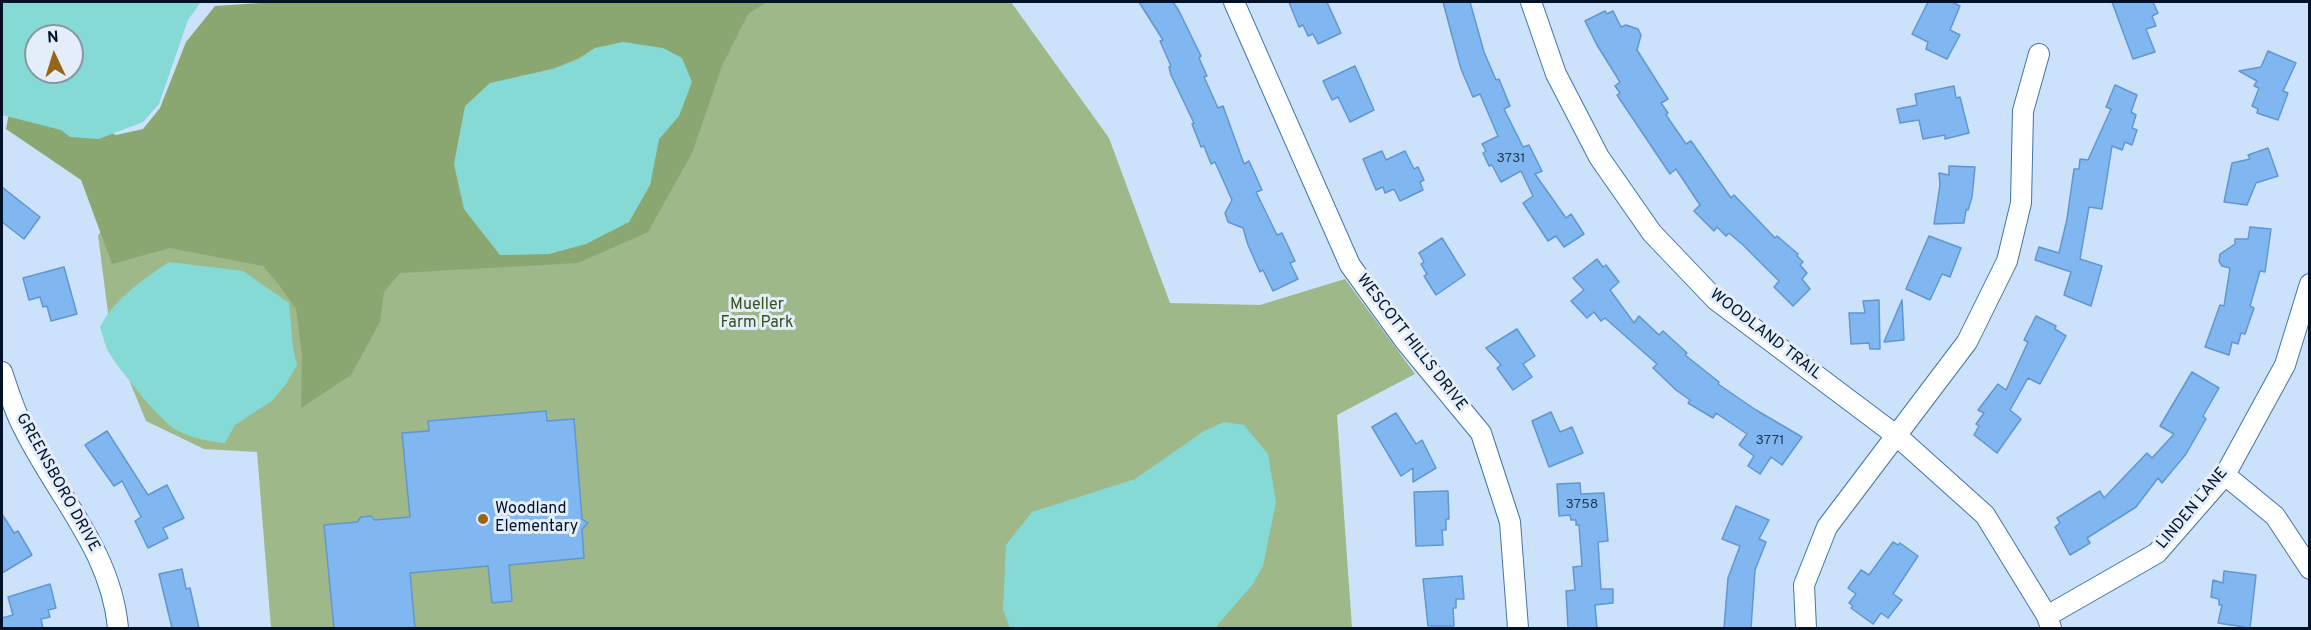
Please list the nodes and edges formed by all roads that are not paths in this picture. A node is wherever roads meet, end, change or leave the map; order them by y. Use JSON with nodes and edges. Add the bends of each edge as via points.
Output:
{"nodes":[{"id":1,"x":1234,"y":2,"type":"edge"},
{"id":2,"x":1531,"y":2,"type":"edge"},
{"id":3,"x":2039,"y":54,"type":"dead end"},
{"id":4,"x":2310,"y":285,"type":"edge"},
{"id":5,"x":2,"y":372,"type":"edge"},
{"id":6,"x":1897,"y":436,"type":"junction"},
{"id":7,"x":2225,"y":475,"type":"junction"},
{"id":8,"x":2310,"y":569,"type":"edge"},
{"id":9,"x":2049,"y":622,"type":"edge"},
{"id":10,"x":118,"y":628,"type":"edge"},
{"id":11,"x":1518,"y":628,"type":"edge"},
{"id":12,"x":1806,"y":628,"type":"edge"}],
"edges":[{"from":1,"to":11,"type":"street","name":"WESCOTT HILLS DRIVE","via":[[1350,265],[1405,341],[1481,433],[1510,522]]},
{"from":2,"to":6,"type":"street","name":"WOODLAND TRAIL","via":[[1556,74],[1599,157],[1652,233],[1716,300]]},
{"from":3,"to":6,"type":"street","via":[[2023,111],[2021,203],[2007,261],[1967,342]]},
{"from":4,"to":7,"type":"street","name":"LINDEN LANE","via":[[2285,365]]},
{"from":5,"to":10,"type":"street","name":"GREENSBORO DRIVE","via":[[22,427],[90,538],[116,605]]},
{"from":6,"to":9,"type":"street","name":"WOODLAND TRAIL","via":[[1985,515]]},
{"from":6,"to":12,"type":"street","via":[[1827,526],[1804,585]]},
{"from":7,"to":8,"type":"street","via":[[2275,516]]},
{"from":7,"to":9,"type":"street","name":"LINDEN LANE","via":[[2157,553]]}]}
